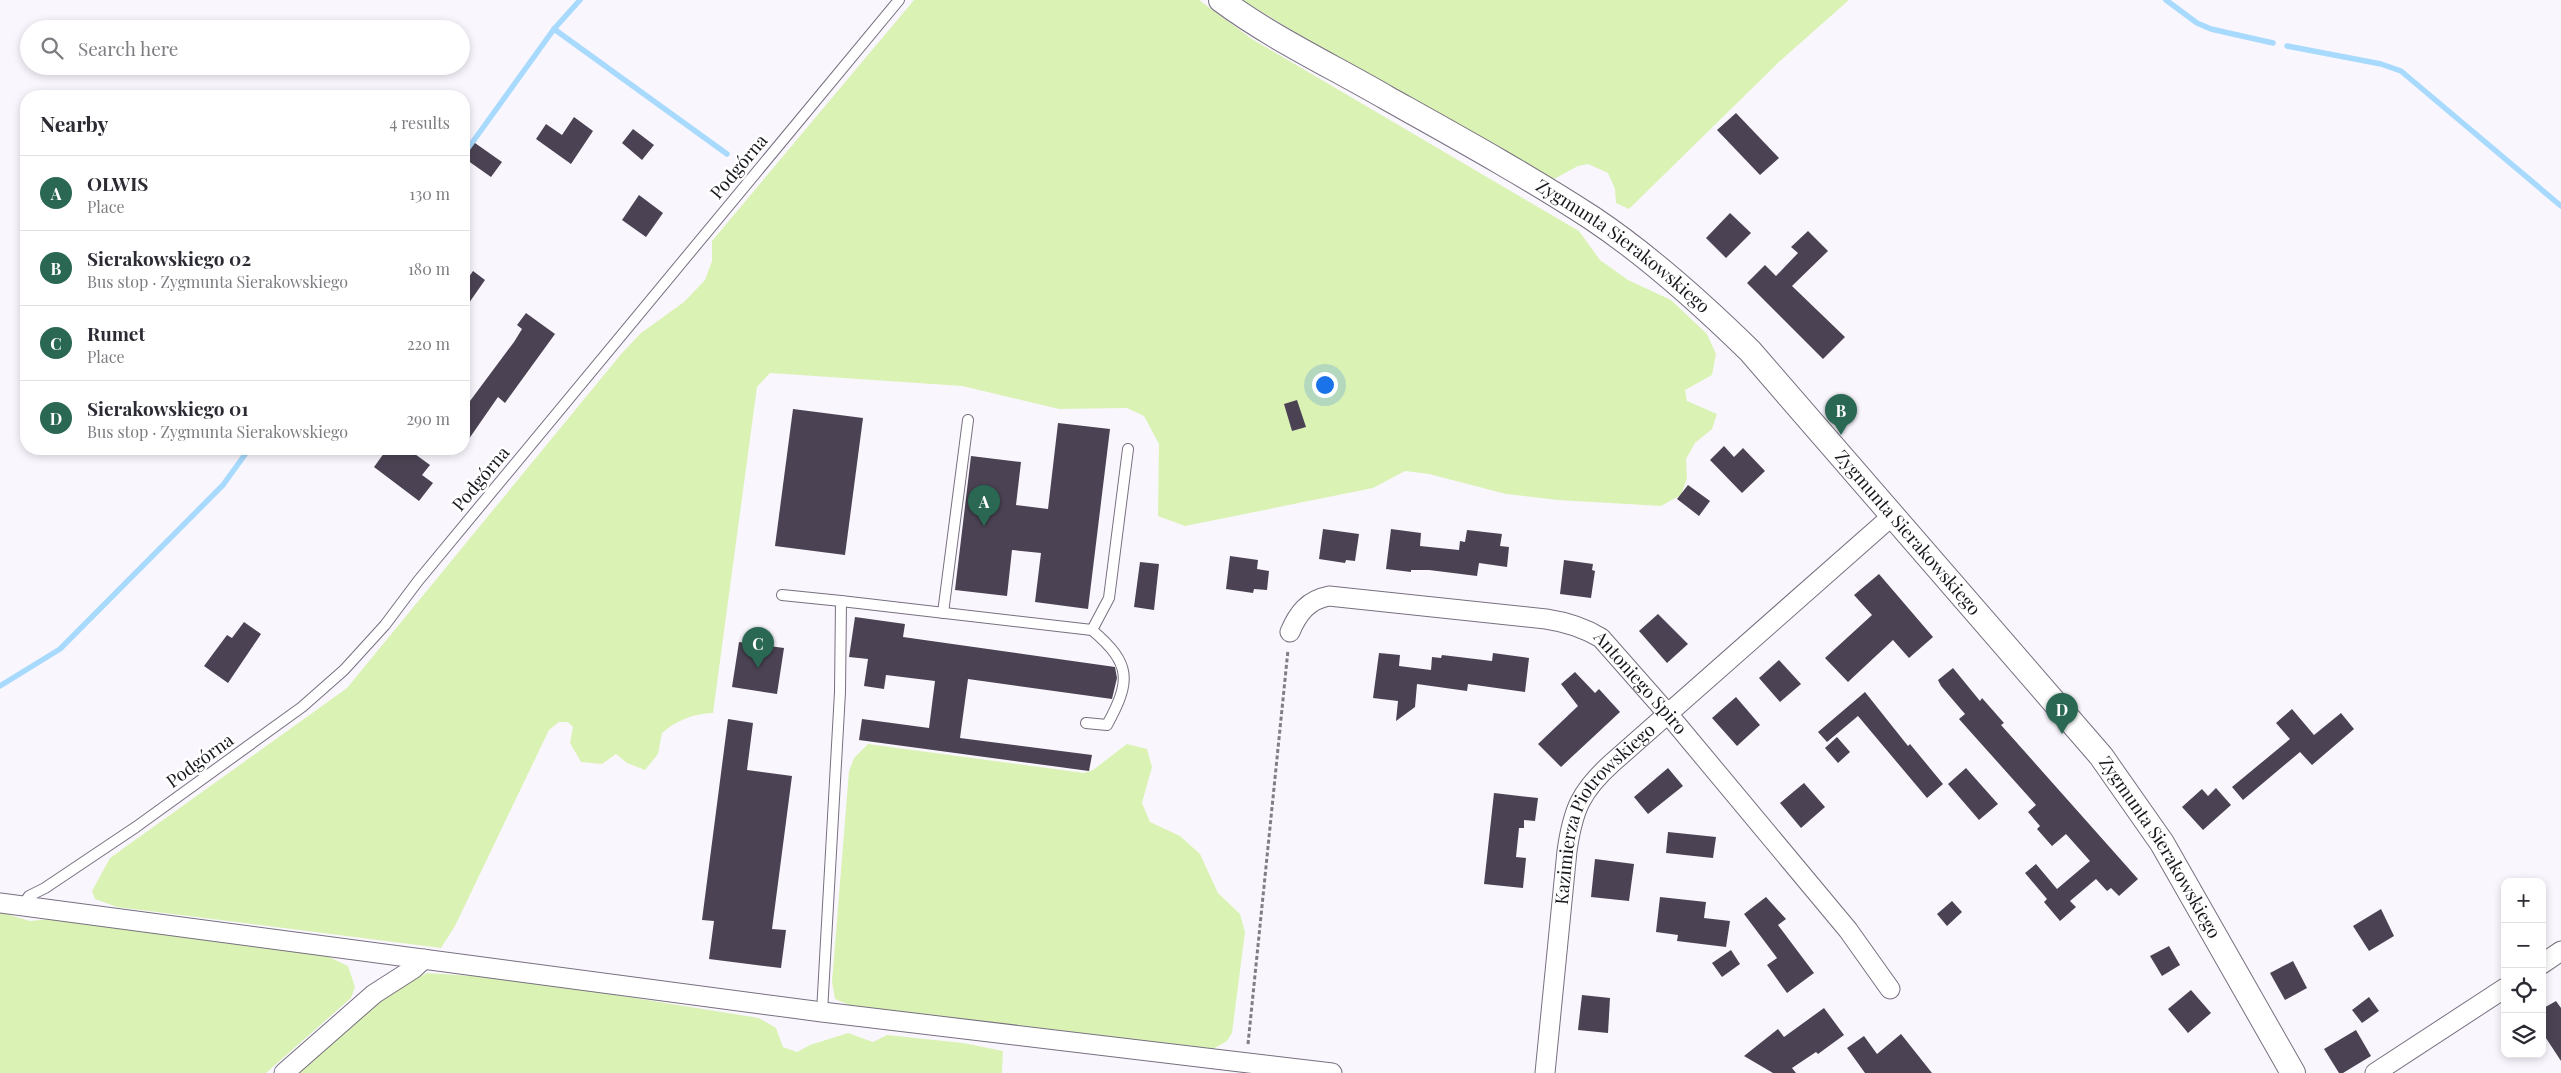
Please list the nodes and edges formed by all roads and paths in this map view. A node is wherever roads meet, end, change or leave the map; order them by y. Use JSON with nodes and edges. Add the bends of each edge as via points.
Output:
{"nodes":[{"id":1,"x":899,"y":0,"type":"edge"},
{"id":2,"x":1221,"y":0,"type":"edge"},
{"id":3,"x":968,"y":420,"type":"dead end"},
{"id":4,"x":1128,"y":449,"type":"dead end"},
{"id":5,"x":1892,"y":516,"type":"junction"},
{"id":6,"x":782,"y":595,"type":"dead end"},
{"id":7,"x":841,"y":602,"type":"junction"},
{"id":8,"x":943,"y":613,"type":"junction"},
{"id":9,"x":1092,"y":630,"type":"junction"},
{"id":10,"x":1290,"y":632,"type":"joint"},
{"id":11,"x":1668,"y":714,"type":"junction"},
{"id":12,"x":1086,"y":723,"type":"dead end"},
{"id":13,"x":0,"y":903,"type":"edge"},
{"id":14,"x":22,"y":906,"type":"junction"},
{"id":15,"x":2561,"y":951,"type":"edge"},
{"id":16,"x":424,"y":959,"type":"junction"},
{"id":17,"x":2546,"y":961,"type":"edge"},
{"id":18,"x":1890,"y":989,"type":"dead end"},
{"id":19,"x":2501,"y":991,"type":"edge"},
{"id":20,"x":822,"y":1012,"type":"junction"},
{"id":21,"x":1246,"y":1062,"type":"junction"},
{"id":22,"x":284,"y":1073,"type":"edge"},
{"id":23,"x":1332,"y":1073,"type":"edge"},
{"id":24,"x":1545,"y":1073,"type":"edge"},
{"id":25,"x":2293,"y":1073,"type":"edge"},
{"id":26,"x":2375,"y":1073,"type":"edge"}],
"edges":[{"from":1,"to":14,"type":"lane","name":"Podgórna","via":[[385,625],[344,670],[302,706],[215,770],[136,827],[29,896]]},
{"from":2,"to":5,"type":"street","name":"Zygmunta Sierakowskiego","via":[[1591,218],[1637,250],[1696,298],[1750,351]]},
{"from":3,"to":8,"type":"lane"},
{"from":4,"to":9,"type":"lane","via":[[1109,598]]},
{"from":5,"to":11,"type":"street","name":"Kazimierza Piotrowskiego"},
{"from":5,"to":25,"type":"street","name":"Zygmunta Sierakowskiego","via":[[2102,756],[2131,796],[2196,900]]},
{"from":6,"to":7,"type":"lane"},
{"from":7,"to":8,"type":"lane"},
{"from":7,"to":20,"type":"lane","via":[[840,692]]},
{"from":8,"to":9,"type":"lane"},
{"from":9,"to":12,"type":"lane","via":[[1119,657],[1124,670],[1118,704],[1107,725]]},
{"from":10,"to":11,"type":"street","name":"Antoniego Spiro","via":[[1305,606],[1317,598],[1328,596],[1566,622],[1601,638]]},
{"from":10,"to":21,"type":"path"},
{"from":11,"to":18,"type":"street","name":"Antoniego Spiro","via":[[1848,930]]},
{"from":11,"to":24,"type":"street","name":"Kazimierza Piotrowskiego","via":[[1597,776],[1581,796],[1575,810],[1567,851]]},
{"from":13,"to":14,"type":"street"},
{"from":14,"to":16,"type":"street"},
{"from":15,"to":17,"type":"street"},
{"from":16,"to":20,"type":"street"},
{"from":16,"to":22,"type":"street","via":[[374,994]]},
{"from":19,"to":26,"type":"street"},
{"from":20,"to":21,"type":"street"},
{"from":21,"to":23,"type":"street"}]}
